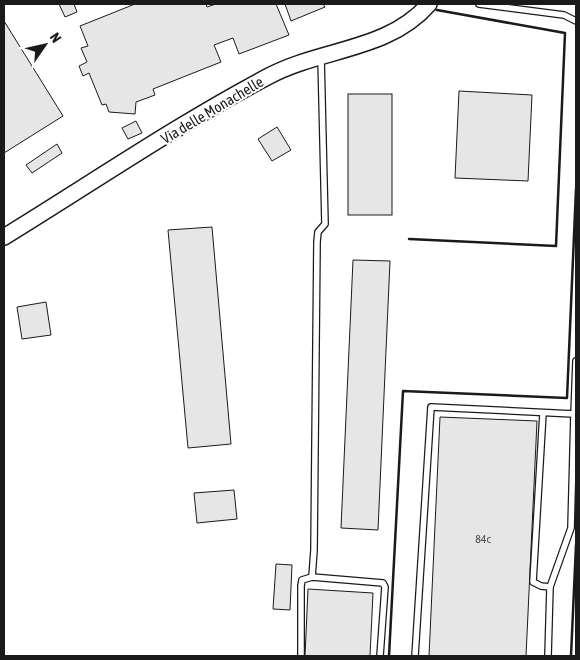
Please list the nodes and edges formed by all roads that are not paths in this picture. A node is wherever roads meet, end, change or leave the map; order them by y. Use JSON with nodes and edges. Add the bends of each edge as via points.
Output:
{"nodes":[{"id":1,"x":429,"y":4,"type":"edge"},
{"id":2,"x":479,"y":4,"type":"edge"},
{"id":3,"x":576,"y":21,"type":"edge"},
{"id":4,"x":321,"y":57,"type":"junction"},
{"id":5,"x":4,"y":237,"type":"edge"},
{"id":6,"x":576,"y":362,"type":"edge"},
{"id":7,"x":543,"y":413,"type":"junction"},
{"id":8,"x":574,"y":414,"type":"junction"},
{"id":9,"x":312,"y":577,"type":"junction"},
{"id":10,"x":550,"y":587,"type":"junction"},
{"id":11,"x":300,"y":656,"type":"edge"},
{"id":12,"x":380,"y":656,"type":"edge"},
{"id":13,"x":415,"y":656,"type":"edge"},
{"id":14,"x":548,"y":656,"type":"edge"}],
"edges":[{"from":1,"to":4,"type":"street","name":"Via delle Monachelle","via":[[406,26]]},
{"from":2,"to":3,"type":"lane","via":[[564,16]]},
{"from":4,"to":5,"type":"street","name":"Via delle Monachelle","via":[[272,74],[237,93]]},
{"from":4,"to":9,"type":"lane","via":[[325,224],[318,232],[317,242]]},
{"from":6,"to":8,"type":"lane"},
{"from":7,"to":8,"type":"lane"},
{"from":7,"to":10,"type":"lane","via":[[534,582]]},
{"from":7,"to":13,"type":"lane","via":[[430,407]]},
{"from":8,"to":10,"type":"lane","via":[[571,528]]},
{"from":9,"to":11,"type":"lane","via":[[302,580],[301,586]]},
{"from":9,"to":12,"type":"lane","via":[[384,583]]},
{"from":10,"to":14,"type":"lane"}]}
